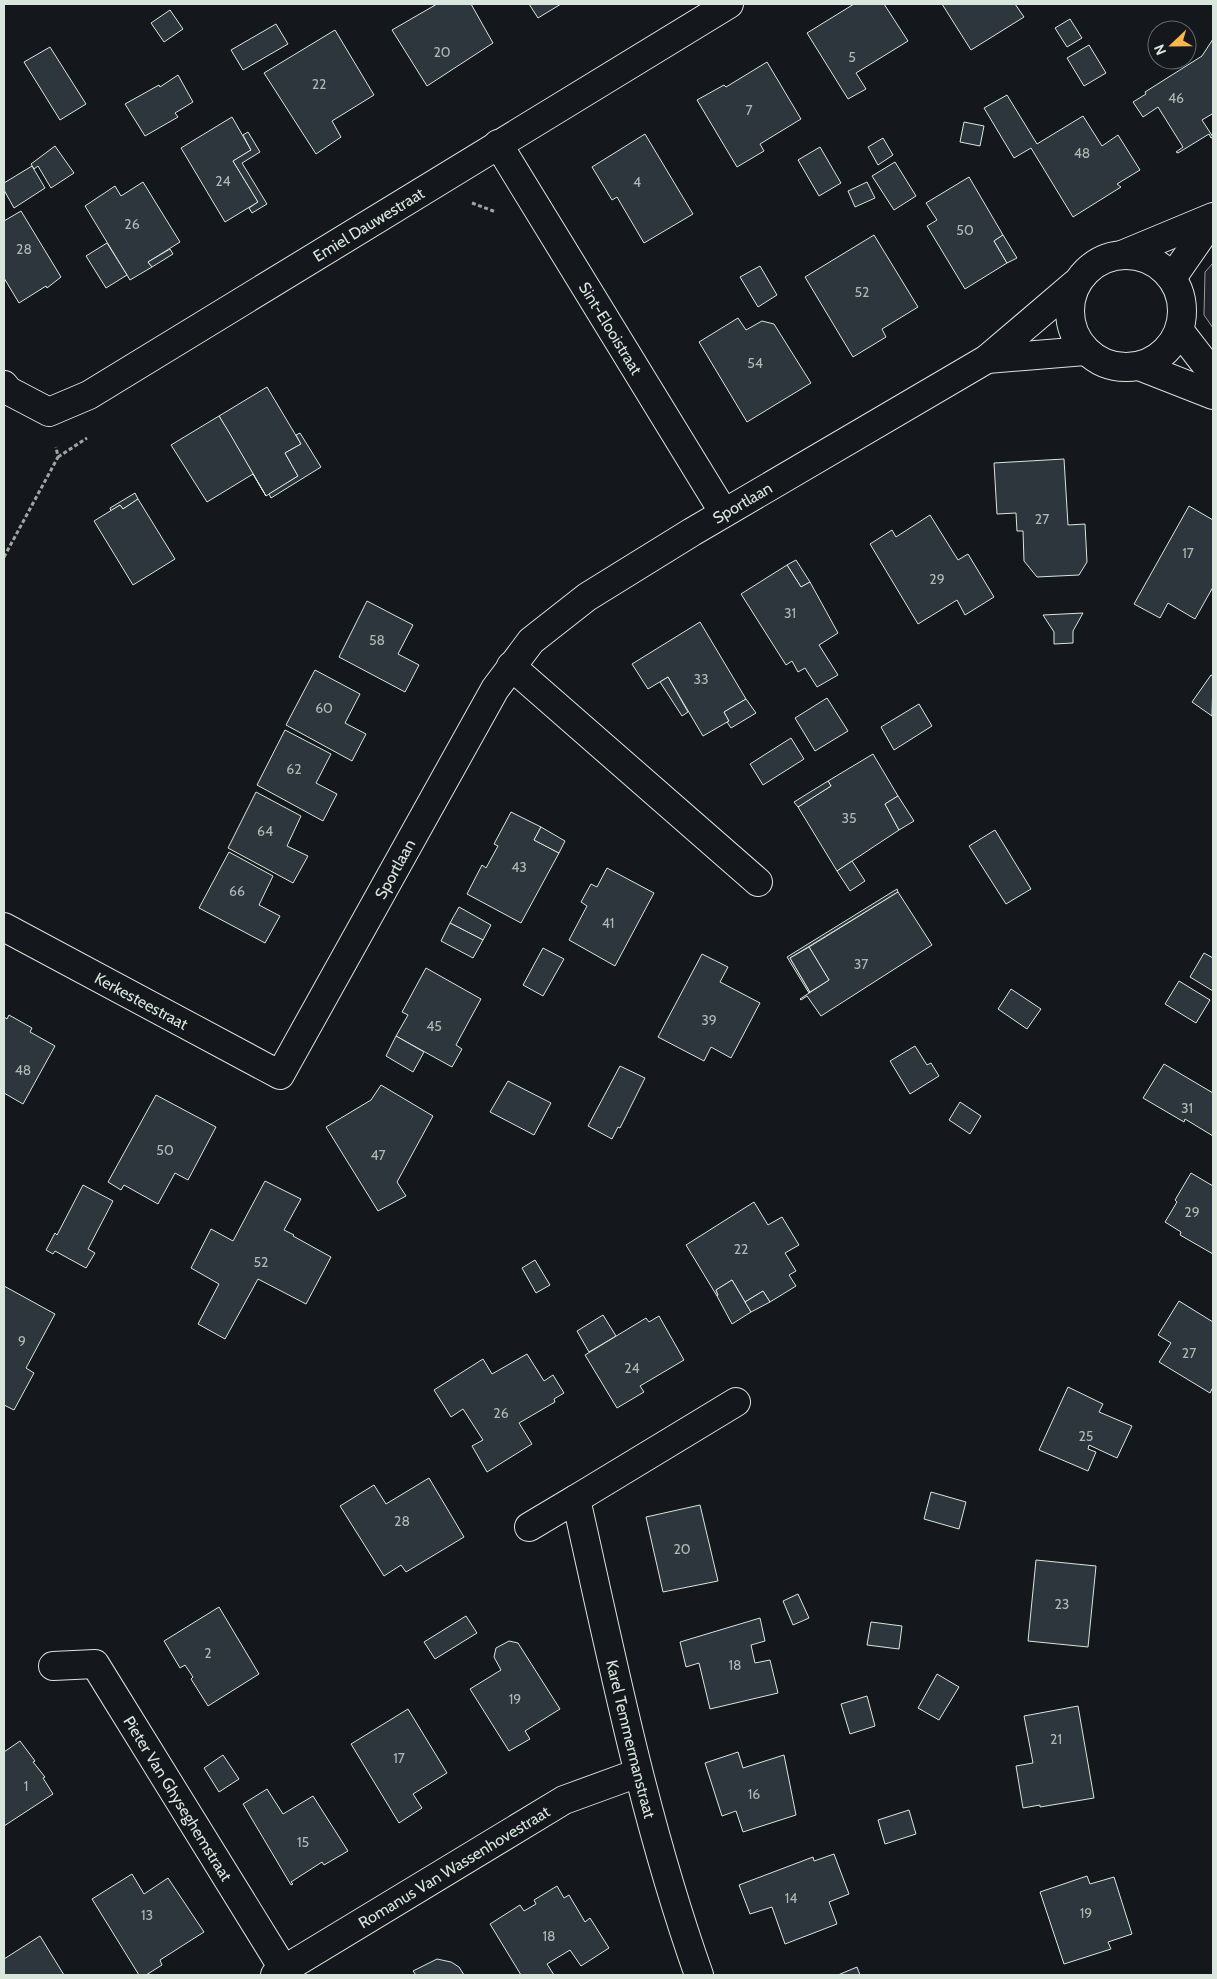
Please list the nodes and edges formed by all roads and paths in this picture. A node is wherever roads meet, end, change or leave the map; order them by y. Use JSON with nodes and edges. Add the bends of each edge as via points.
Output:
{"nodes":[{"id":1,"x":729,"y":4,"type":"edge"},
{"id":2,"x":498,"y":144,"type":"junction"},
{"id":3,"x":470,"y":203,"type":"dead end"},
{"id":4,"x":498,"y":213,"type":"dead end"},
{"id":5,"x":1213,"y":218,"type":"edge"},
{"id":6,"x":1124,"y":254,"type":"junction"},
{"id":7,"x":1172,"y":278,"type":"junction"},
{"id":8,"x":1075,"y":284,"type":"junction"},
{"id":9,"x":1179,"y":330,"type":"junction"},
{"id":10,"x":1085,"y":350,"type":"junction"},
{"id":11,"x":987,"y":359,"type":"junction"},
{"id":12,"x":1139,"y":366,"type":"junction"},
{"id":13,"x":1213,"y":374,"type":"edge"},
{"id":14,"x":4,"y":385,"type":"edge"},
{"id":15,"x":1213,"y":395,"type":"edge"},
{"id":16,"x":49,"y":412,"type":"junction"},
{"id":17,"x":93,"y":434,"type":"dead end"},
{"id":18,"x":58,"y":457,"type":"junction"},
{"id":19,"x":724,"y":513,"type":"junction"},
{"id":20,"x":4,"y":557,"type":"edge"},
{"id":21,"x":511,"y":666,"type":"junction"},
{"id":22,"x":758,"y":882,"type":"dead end"},
{"id":23,"x":4,"y":927,"type":"edge"},
{"id":24,"x":280,"y":1075,"type":"joint"},
{"id":25,"x":736,"y":1402,"type":"dead end"},
{"id":26,"x":576,"y":1499,"type":"junction"},
{"id":27,"x":529,"y":1527,"type":"dead end"},
{"id":28,"x":53,"y":1666,"type":"dead end"},
{"id":29,"x":638,"y":1773,"type":"junction"},
{"id":30,"x":280,"y":1973,"type":"edge"},
{"id":31,"x":699,"y":1975,"type":"edge"}],
"edges":[{"from":1,"to":2,"type":"street","name":"Emiel Dauwestraat"},
{"from":2,"to":16,"type":"street","name":"Emiel Dauwestraat","via":[[89,395]]},
{"from":2,"to":19,"type":"street","name":"Sint-Elooistraat"},
{"from":3,"to":4,"type":"path"},
{"from":5,"to":6,"type":"street"},
{"from":5,"to":7,"type":"street"},
{"from":6,"to":7,"type":"street","via":[[1158,264]]},
{"from":6,"to":8,"type":"street","via":[[1105,258],[1088,268]]},
{"from":7,"to":9,"type":"street","via":[[1179,291],[1182,311]]},
{"from":8,"to":10,"type":"street","via":[[1070,303],[1070,323]]},
{"from":8,"to":11,"type":"street","name":"Sportlaan"},
{"from":9,"to":12,"type":"street","via":[[1172,345],[1157,358]]},
{"from":9,"to":13,"type":"street"},
{"from":10,"to":11,"type":"street","name":"Sportlaan"},
{"from":10,"to":12,"type":"street","via":[[1101,362],[1120,368]]},
{"from":11,"to":19,"type":"street","name":"Sportlaan"},
{"from":12,"to":15,"type":"street"},
{"from":14,"to":16,"type":"street","via":[[9,391]]},
{"from":16,"to":18,"type":"path"},
{"from":17,"to":18,"type":"path"},
{"from":18,"to":20,"type":"path"},
{"from":19,"to":21,"type":"street","name":"Sportlaan","via":[[587,597],[531,641]]},
{"from":21,"to":22,"type":"street"},
{"from":21,"to":24,"type":"street","name":"Sportlaan","via":[[495,689]]},
{"from":23,"to":24,"type":"street","name":"Kerkesteestraat"},
{"from":25,"to":26,"type":"street"},
{"from":26,"to":27,"type":"street"},
{"from":26,"to":29,"type":"street","name":"Karel Temmermanstraat"},
{"from":28,"to":30,"type":"street","name":"Pieter Van Ghyseghemstraat","via":[[95,1664]]},
{"from":29,"to":30,"type":"street","name":"Romanus Van Wassenhovestraat","via":[[564,1800]]},
{"from":29,"to":31,"type":"street","name":"Karel Temmermanstraat","via":[[676,1909]]}]}
